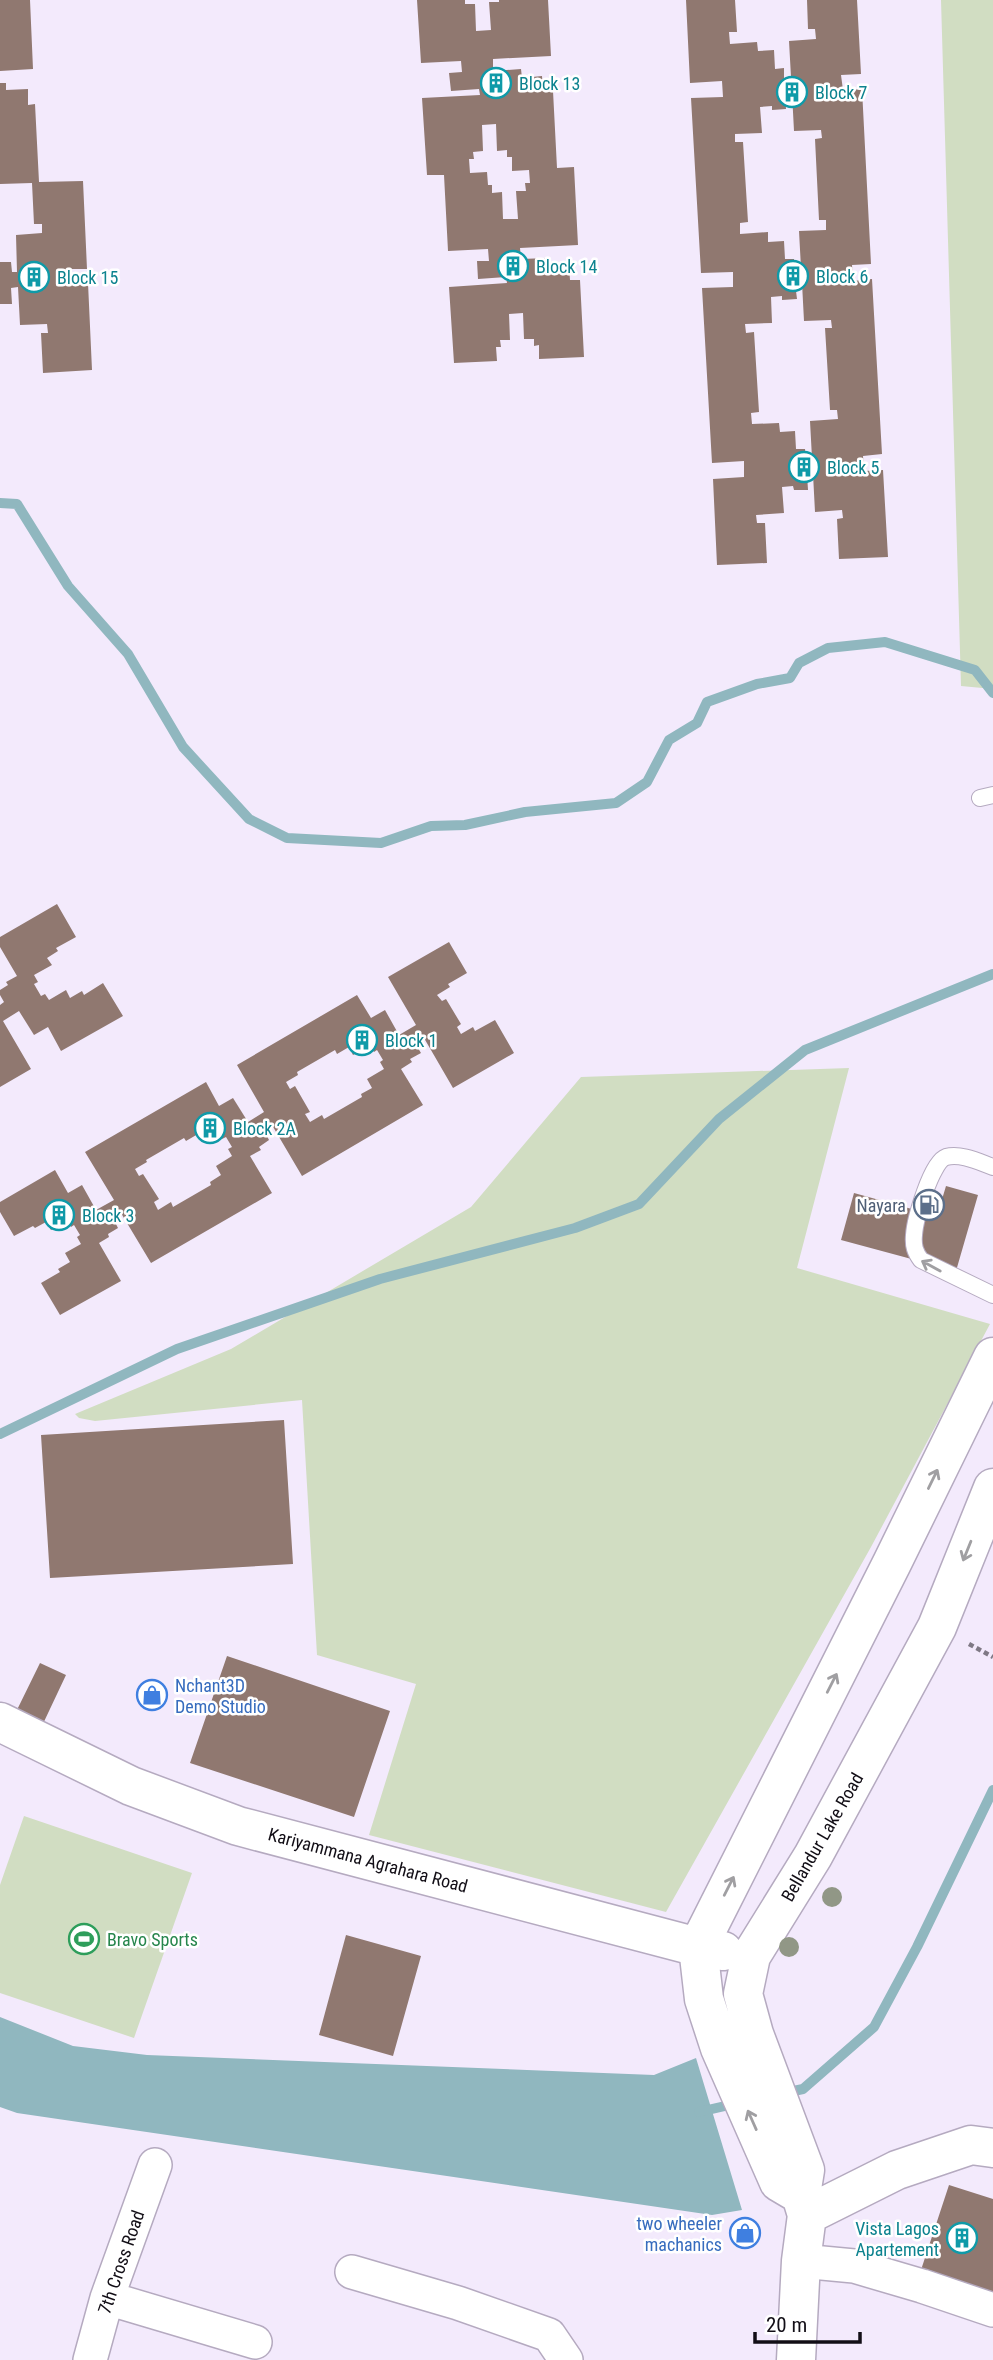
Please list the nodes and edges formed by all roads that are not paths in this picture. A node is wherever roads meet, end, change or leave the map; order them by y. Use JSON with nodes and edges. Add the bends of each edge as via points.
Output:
{"nodes":[{"id":1,"x":993,"y":1167,"type":"edge"},
{"id":2,"x":993,"y":1295,"type":"edge"},
{"id":3,"x":993,"y":1357,"type":"edge"},
{"id":4,"x":993,"y":1488,"type":"edge"},
{"id":5,"x":0,"y":1722,"type":"edge"},
{"id":6,"x":698,"y":1947,"type":"junction"},
{"id":7,"x":751,"y":1956,"type":"junction"},
{"id":8,"x":993,"y":2148,"type":"edge"},
{"id":9,"x":155,"y":2165,"type":"dead end"},
{"id":10,"x":798,"y":2190,"type":"junction"},
{"id":11,"x":801,"y":2261,"type":"junction"},
{"id":12,"x":352,"y":2272,"type":"dead end"},
{"id":13,"x":107,"y":2298,"type":"junction"},
{"id":14,"x":993,"y":2310,"type":"edge"},
{"id":15,"x":255,"y":2342,"type":"dead end"},
{"id":16,"x":802,"y":2358,"type":"edge"},
{"id":17,"x":90,"y":2360,"type":"edge"},
{"id":18,"x":566,"y":2360,"type":"edge"}],
"edges":[{"from":2,"to":1,"type":"lane","one_way":true,"via":[[921,1261],[914,1250],[914,1234],[935,1165],[944,1157],[960,1156]]},
{"from":6,"to":3,"type":"street","one_way":true},
{"from":4,"to":7,"type":"street","name":"Bellandur Lake Road","one_way":true,"via":[[937,1627],[813,1856]]},
{"from":5,"to":6,"type":"street","name":"Kariyammana Agrahara Road","via":[[131,1786],[238,1826]]},
{"from":6,"to":7,"type":"street","name":"Kariyammana Agrahara Road"},
{"from":10,"to":6,"type":"street","one_way":true,"via":[[720,2048],[704,1999]]},
{"from":7,"to":10,"type":"street","name":"Bellandur Lake Road","via":[[743,1994]]},
{"from":8,"to":10,"type":"street","via":[[971,2145],[897,2170]]},
{"from":9,"to":13,"type":"street","name":"7th Cross Road"},
{"from":10,"to":11,"type":"street"},
{"from":11,"to":14,"type":"street","via":[[854,2266]]},
{"from":11,"to":16,"type":"street"},
{"from":12,"to":18,"type":"street","via":[[549,2335]]},
{"from":13,"to":15,"type":"street"},
{"from":13,"to":17,"type":"street","name":"7th Cross Road"}]}
